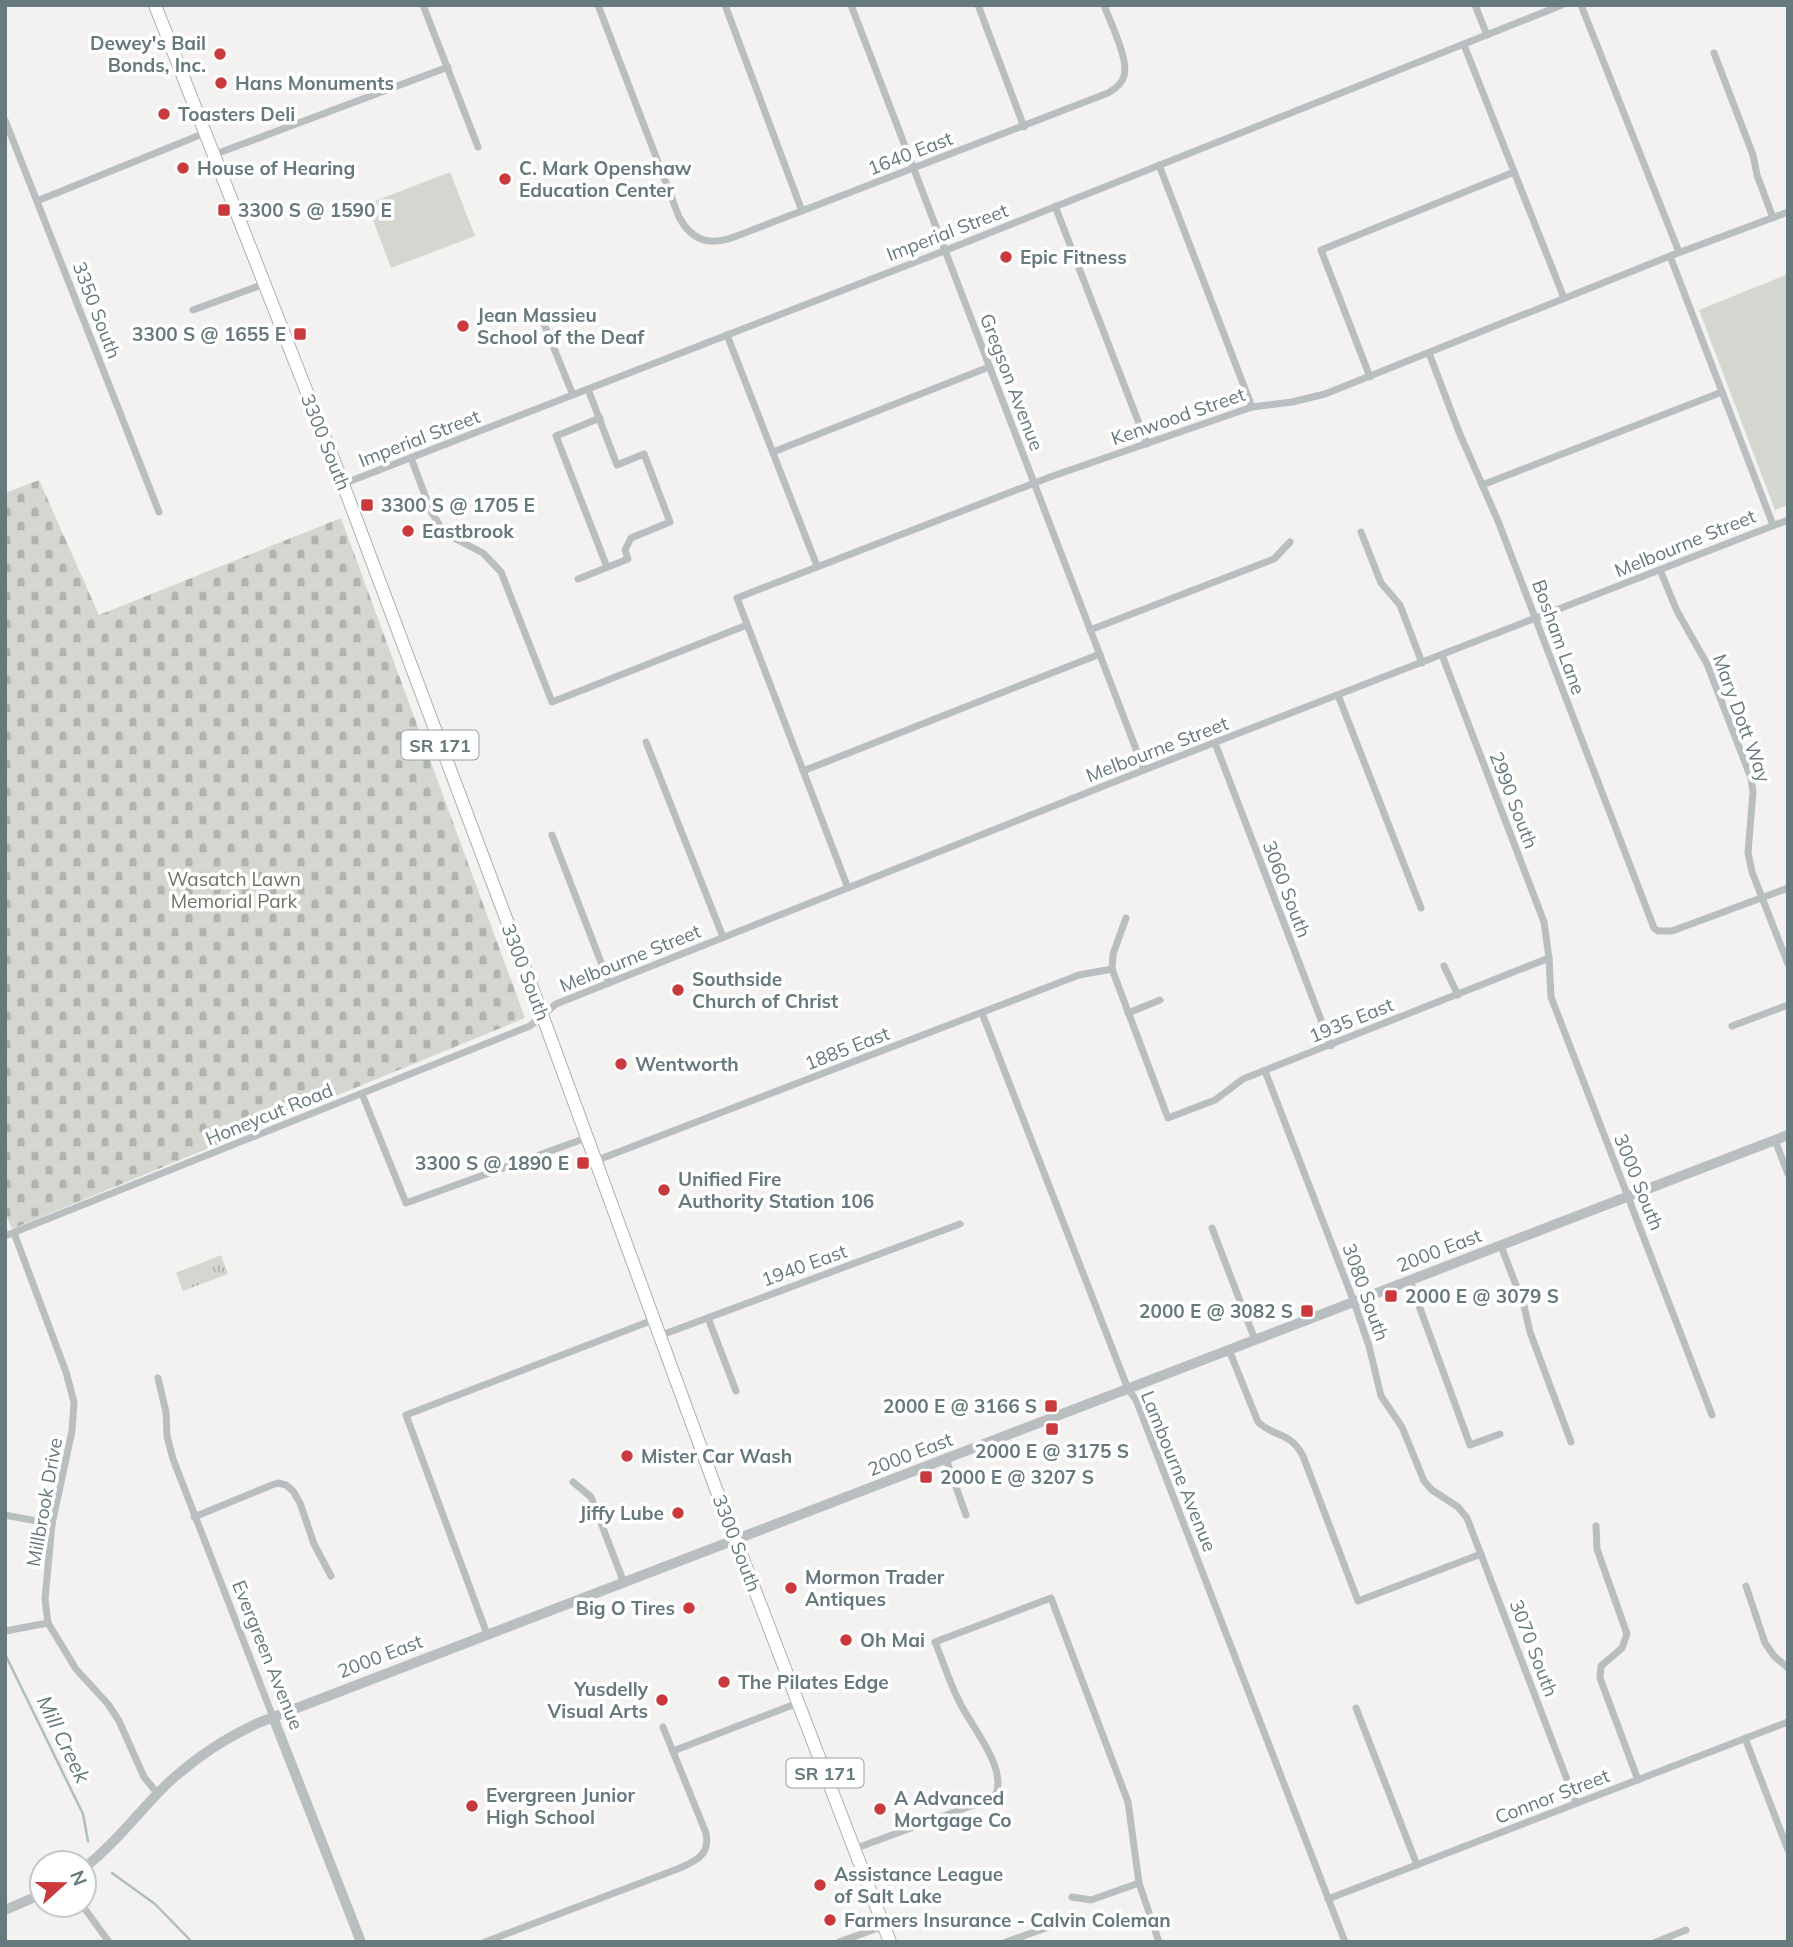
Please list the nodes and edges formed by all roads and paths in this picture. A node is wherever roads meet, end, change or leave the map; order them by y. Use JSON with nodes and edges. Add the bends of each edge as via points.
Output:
{"nodes":[{"id":1,"x":155,"y":5,"type":"edge"},
{"id":2,"x":423,"y":5,"type":"edge"},
{"id":3,"x":598,"y":5,"type":"edge"},
{"id":4,"x":725,"y":5,"type":"edge"},
{"id":5,"x":852,"y":5,"type":"edge"},
{"id":6,"x":978,"y":5,"type":"edge"},
{"id":7,"x":1104,"y":5,"type":"edge"},
{"id":8,"x":1475,"y":5,"type":"edge"},
{"id":9,"x":1562,"y":5,"type":"edge"},
{"id":10,"x":1581,"y":5,"type":"edge"},
{"id":11,"x":1486,"y":35,"type":"junction"},
{"id":12,"x":1464,"y":45,"type":"junction"},
{"id":13,"x":1714,"y":53,"type":"dead end"},
{"id":14,"x":448,"y":67,"type":"junction"},
{"id":15,"x":5,"y":120,"type":"edge"},
{"id":16,"x":1024,"y":127,"type":"junction"},
{"id":17,"x":205,"y":133,"type":"junction"},
{"id":18,"x":478,"y":147,"type":"dead end"},
{"id":19,"x":214,"y":155,"type":"junction"},
{"id":20,"x":1159,"y":165,"type":"junction"},
{"id":21,"x":914,"y":169,"type":"junction"},
{"id":22,"x":1514,"y":172,"type":"junction"},
{"id":23,"x":37,"y":201,"type":"junction"},
{"id":24,"x":1055,"y":206,"type":"junction"},
{"id":25,"x":802,"y":211,"type":"junction"},
{"id":26,"x":1788,"y":212,"type":"edge"},
{"id":27,"x":1773,"y":218,"type":"junction"},
{"id":28,"x":944,"y":251,"type":"junction"},
{"id":29,"x":1679,"y":252,"type":"junction"},
{"id":30,"x":1670,"y":256,"type":"junction"},
{"id":31,"x":264,"y":284,"type":"junction"},
{"id":32,"x":1564,"y":299,"type":"junction"},
{"id":33,"x":193,"y":310,"type":"dead end"},
{"id":34,"x":540,"y":314,"type":"dead end"},
{"id":35,"x":727,"y":335,"type":"junction"},
{"id":36,"x":1429,"y":353,"type":"junction"},
{"id":37,"x":989,"y":368,"type":"junction"},
{"id":38,"x":1370,"y":377,"type":"junction"},
{"id":39,"x":588,"y":389,"type":"junction"},
{"id":40,"x":1722,"y":392,"type":"junction"},
{"id":41,"x":573,"y":395,"type":"junction"},
{"id":42,"x":1252,"y":407,"type":"junction"},
{"id":43,"x":600,"y":418,"type":"junction"},
{"id":44,"x":1147,"y":444,"type":"junction"},
{"id":45,"x":773,"y":452,"type":"junction"},
{"id":46,"x":411,"y":458,"type":"junction"},
{"id":47,"x":343,"y":484,"type":"junction"},
{"id":48,"x":1034,"y":484,"type":"junction"},
{"id":49,"x":1482,"y":485,"type":"junction"},
{"id":50,"x":159,"y":512,"type":"dead end"},
{"id":51,"x":1788,"y":520,"type":"edge"},
{"id":52,"x":1773,"y":525,"type":"junction"},
{"id":53,"x":1361,"y":531,"type":"dead end"},
{"id":54,"x":1290,"y":542,"type":"dead end"},
{"id":55,"x":817,"y":566,"type":"junction"},
{"id":56,"x":607,"y":567,"type":"junction"},
{"id":57,"x":1660,"y":570,"type":"junction"},
{"id":58,"x":578,"y":579,"type":"dead end"},
{"id":59,"x":1536,"y":618,"type":"junction"},
{"id":60,"x":747,"y":625,"type":"junction"},
{"id":61,"x":1090,"y":630,"type":"junction"},
{"id":62,"x":1100,"y":654,"type":"junction"},
{"id":63,"x":1442,"y":654,"type":"junction"},
{"id":64,"x":1422,"y":663,"type":"junction"},
{"id":65,"x":1338,"y":695,"type":"junction"},
{"id":66,"x":646,"y":742,"type":"dead end"},
{"id":67,"x":1215,"y":743,"type":"junction"},
{"id":68,"x":1144,"y":770,"type":"junction"},
{"id":69,"x":803,"y":771,"type":"junction"},
{"id":70,"x":552,"y":835,"type":"dead end"},
{"id":71,"x":848,"y":888,"type":"junction"},
{"id":72,"x":1788,"y":888,"type":"edge"},
{"id":73,"x":1762,"y":897,"type":"junction"},
{"id":74,"x":1421,"y":908,"type":"dead end"},
{"id":75,"x":1126,"y":918,"type":"dead end"},
{"id":76,"x":723,"y":937,"type":"junction"},
{"id":77,"x":1549,"y":958,"type":"junction"},
{"id":78,"x":1788,"y":964,"type":"edge"},
{"id":79,"x":1444,"y":966,"type":"dead end"},
{"id":80,"x":1112,"y":969,"type":"junction"},
{"id":81,"x":609,"y":983,"type":"junction"},
{"id":82,"x":1458,"y":995,"type":"junction"},
{"id":83,"x":1160,"y":1000,"type":"dead end"},
{"id":84,"x":1788,"y":1005,"type":"edge"},
{"id":85,"x":982,"y":1013,"type":"junction"},
{"id":86,"x":1128,"y":1013,"type":"junction"},
{"id":87,"x":542,"y":1016,"type":"junction"},
{"id":88,"x":1732,"y":1026,"type":"dead end"},
{"id":89,"x":1331,"y":1046,"type":"junction"},
{"id":90,"x":1265,"y":1071,"type":"junction"},
{"id":91,"x":362,"y":1094,"type":"junction"},
{"id":92,"x":1788,"y":1135,"type":"edge"},
{"id":93,"x":586,"y":1138,"type":"junction"},
{"id":94,"x":1775,"y":1140,"type":"junction"},
{"id":95,"x":595,"y":1161,"type":"junction"},
{"id":96,"x":1788,"y":1174,"type":"edge"},
{"id":97,"x":1626,"y":1197,"type":"junction"},
{"id":98,"x":960,"y":1224,"type":"dead end"},
{"id":99,"x":1212,"y":1228,"type":"dead end"},
{"id":100,"x":14,"y":1233,"type":"junction"},
{"id":101,"x":5,"y":1236,"type":"edge"},
{"id":102,"x":1501,"y":1246,"type":"junction"},
{"id":103,"x":1410,"y":1281,"type":"junction"},
{"id":104,"x":1354,"y":1302,"type":"junction"},
{"id":105,"x":708,"y":1318,"type":"junction"},
{"id":106,"x":653,"y":1320,"type":"junction"},
{"id":107,"x":659,"y":1336,"type":"junction"},
{"id":108,"x":1255,"y":1340,"type":"junction"},
{"id":109,"x":1229,"y":1350,"type":"junction"},
{"id":110,"x":158,"y":1378,"type":"dead end"},
{"id":111,"x":1128,"y":1389,"type":"junction"},
{"id":112,"x":736,"y":1391,"type":"dead end"},
{"id":113,"x":1712,"y":1415,"type":"dead end"},
{"id":114,"x":1500,"y":1434,"type":"dead end"},
{"id":115,"x":1571,"y":1442,"type":"dead end"},
{"id":116,"x":947,"y":1459,"type":"junction"},
{"id":117,"x":573,"y":1482,"type":"dead end"},
{"id":118,"x":1458,"y":1507,"type":"joint"},
{"id":119,"x":5,"y":1515,"type":"edge"},
{"id":120,"x":966,"y":1515,"type":"dead end"},
{"id":121,"x":194,"y":1517,"type":"junction"},
{"id":122,"x":52,"y":1524,"type":"junction"},
{"id":123,"x":1596,"y":1526,"type":"dead end"},
{"id":124,"x":735,"y":1540,"type":"junction"},
{"id":125,"x":1481,"y":1554,"type":"junction"},
{"id":126,"x":331,"y":1576,"type":"dead end"},
{"id":127,"x":624,"y":1583,"type":"junction"},
{"id":128,"x":1746,"y":1586,"type":"dead end"},
{"id":129,"x":48,"y":1623,"type":"junction"},
{"id":130,"x":5,"y":1631,"type":"edge"},
{"id":131,"x":487,"y":1634,"type":"junction"},
{"id":132,"x":1788,"y":1668,"type":"edge"},
{"id":133,"x":798,"y":1703,"type":"junction"},
{"id":134,"x":1356,"y":1708,"type":"dead end"},
{"id":135,"x":273,"y":1717,"type":"junction"},
{"id":136,"x":1788,"y":1722,"type":"edge"},
{"id":137,"x":663,"y":1727,"type":"dead end"},
{"id":138,"x":1745,"y":1738,"type":"junction"},
{"id":139,"x":673,"y":1751,"type":"junction"},
{"id":140,"x":1638,"y":1780,"type":"junction"},
{"id":141,"x":158,"y":1794,"type":"junction"},
{"id":142,"x":1576,"y":1803,"type":"junction"},
{"id":143,"x":854,"y":1849,"type":"junction"},
{"id":144,"x":1788,"y":1850,"type":"edge"},
{"id":145,"x":98,"y":1856,"type":"edge"},
{"id":146,"x":1417,"y":1865,"type":"junction"},
{"id":147,"x":1139,"y":1884,"type":"junction"},
{"id":148,"x":1072,"y":1897,"type":"dead end"},
{"id":149,"x":1328,"y":1899,"type":"junction"},
{"id":150,"x":28,"y":1900,"type":"edge"},
{"id":151,"x":5,"y":1910,"type":"edge"},
{"id":152,"x":92,"y":1919,"type":"edge"},
{"id":153,"x":1060,"y":1923,"type":"dead end"},
{"id":154,"x":884,"y":1926,"type":"junction"},
{"id":155,"x":1686,"y":1930,"type":"dead end"},
{"id":156,"x":109,"y":1942,"type":"edge"},
{"id":157,"x":361,"y":1942,"type":"edge"},
{"id":158,"x":485,"y":1942,"type":"edge"},
{"id":159,"x":839,"y":1942,"type":"edge"},
{"id":160,"x":890,"y":1942,"type":"edge"},
{"id":161,"x":1006,"y":1942,"type":"edge"},
{"id":162,"x":1159,"y":1942,"type":"edge"},
{"id":163,"x":1345,"y":1942,"type":"edge"},
{"id":164,"x":1656,"y":1942,"type":"edge"}],
"edges":[{"from":1,"to":17,"type":"main road","name":"3300 South","number":"SR 171"},
{"from":2,"to":14,"type":"street"},
{"from":3,"to":25,"type":"street","name":"1640 East","via":[[687,230],[699,240],[714,242]]},
{"from":4,"to":25,"type":"street"},
{"from":5,"to":21,"type":"street","name":"Gregson Avenue"},
{"from":6,"to":16,"type":"street"},
{"from":7,"to":16,"type":"street","name":"1640 East","via":[[1123,55],[1124,77],[1101,97]]},
{"from":8,"to":11,"type":"street"},
{"from":9,"to":11,"type":"street","name":"Imperial Street"},
{"from":10,"to":29,"type":"street"},
{"from":11,"to":12,"type":"street","name":"Imperial Street"},
{"from":12,"to":20,"type":"street","name":"Imperial Street"},
{"from":12,"to":22,"type":"street"},
{"from":13,"to":27,"type":"street"},
{"from":14,"to":18,"type":"street"},
{"from":14,"to":19,"type":"street"},
{"from":15,"to":23,"type":"street","name":"3350 South"},
{"from":16,"to":21,"type":"street","name":"1640 East"},
{"from":17,"to":19,"type":"main road","name":"3300 South","number":"SR 171"},
{"from":17,"to":23,"type":"street"},
{"from":19,"to":31,"type":"main road","name":"3300 South","number":"SR 171"},
{"from":20,"to":24,"type":"street","name":"Imperial Street"},
{"from":20,"to":42,"type":"street"},
{"from":21,"to":25,"type":"street","name":"1640 East"},
{"from":21,"to":28,"type":"street","name":"Gregson Avenue"},
{"from":22,"to":32,"type":"street"},
{"from":22,"to":38,"type":"street","via":[[1321,250]]},
{"from":23,"to":50,"type":"street","name":"3350 South"},
{"from":24,"to":28,"type":"street","name":"Imperial Street"},
{"from":24,"to":44,"type":"street"},
{"from":26,"to":27,"type":"street","name":"Kenwood Street"},
{"from":27,"to":29,"type":"street","name":"Kenwood Street"},
{"from":28,"to":35,"type":"street","name":"Imperial Street"},
{"from":28,"to":37,"type":"street","name":"Gregson Avenue"},
{"from":29,"to":30,"type":"street","name":"Kenwood Street"},
{"from":30,"to":32,"type":"street","name":"Kenwood Street"},
{"from":30,"to":40,"type":"street"},
{"from":31,"to":33,"type":"street"},
{"from":31,"to":47,"type":"main road","name":"3300 South","number":"SR 171"},
{"from":32,"to":36,"type":"street","name":"Kenwood Street"},
{"from":34,"to":41,"type":"street"},
{"from":35,"to":39,"type":"street","name":"Imperial Street"},
{"from":35,"to":45,"type":"street"},
{"from":36,"to":38,"type":"street","name":"Kenwood Street"},
{"from":36,"to":49,"type":"street","name":"Bosham Lane"},
{"from":37,"to":45,"type":"street"},
{"from":37,"to":48,"type":"street","name":"Gregson Avenue"},
{"from":38,"to":42,"type":"street","name":"Kenwood Street","via":[[1308,399]]},
{"from":39,"to":41,"type":"street","name":"Imperial Street"},
{"from":39,"to":43,"type":"street"},
{"from":40,"to":49,"type":"street"},
{"from":40,"to":52,"type":"street"},
{"from":41,"to":46,"type":"street","name":"Imperial Street"},
{"from":42,"to":44,"type":"street","name":"Kenwood Street"},
{"from":43,"to":56,"type":"street","via":[[556,436]]},
{"from":43,"to":56,"type":"street","via":[[617,464],[644,454],[670,522],[631,538],[625,550],[628,559]]},
{"from":44,"to":48,"type":"street","name":"Kenwood Street"},
{"from":45,"to":55,"type":"street"},
{"from":46,"to":47,"type":"street","name":"Imperial Street"},
{"from":46,"to":60,"type":"street","via":[[440,526],[483,553],[501,572],[552,702]]},
{"from":47,"to":87,"type":"main road","name":"3300 South","number":"SR 171"},
{"from":48,"to":55,"type":"street","name":"Kenwood Street"},
{"from":48,"to":61,"type":"street","name":"Gregson Avenue"},
{"from":49,"to":59,"type":"street","name":"Bosham Lane"},
{"from":51,"to":52,"type":"street","name":"Melbourne Street"},
{"from":52,"to":57,"type":"street","name":"Melbourne Street"},
{"from":53,"to":64,"type":"street","via":[[1381,583],[1399,605]]},
{"from":54,"to":61,"type":"street","via":[[1274,559]]},
{"from":55,"to":60,"type":"street","name":"Kenwood Street","via":[[737,598]]},
{"from":56,"to":58,"type":"street"},
{"from":57,"to":59,"type":"street","name":"Melbourne Street"},
{"from":57,"to":73,"type":"street","name":"Mary Dott Way","via":[[1707,664],[1751,778],[1748,853]]},
{"from":59,"to":63,"type":"street","name":"Melbourne Street"},
{"from":59,"to":73,"type":"street","name":"Bosham Lane","via":[[1650,922],[1658,931],[1672,931]]},
{"from":60,"to":69,"type":"street"},
{"from":61,"to":62,"type":"street","name":"Gregson Avenue"},
{"from":62,"to":68,"type":"street","name":"Gregson Avenue"},
{"from":62,"to":69,"type":"street"},
{"from":63,"to":64,"type":"street","name":"Melbourne Street"},
{"from":63,"to":77,"type":"street","name":"2990 South","via":[[1544,922]]},
{"from":64,"to":65,"type":"street","name":"Melbourne Street"},
{"from":65,"to":67,"type":"street","name":"Melbourne Street"},
{"from":65,"to":74,"type":"street"},
{"from":66,"to":76,"type":"street"},
{"from":67,"to":68,"type":"street","name":"Melbourne Street"},
{"from":67,"to":89,"type":"street","name":"3060 South"},
{"from":68,"to":71,"type":"street","name":"Melbourne Street"},
{"from":69,"to":71,"type":"street"},
{"from":70,"to":81,"type":"street"},
{"from":71,"to":76,"type":"street","name":"Melbourne Street"},
{"from":72,"to":73,"type":"street"},
{"from":73,"to":78,"type":"street","name":"Mary Dott Way"},
{"from":75,"to":80,"type":"street"},
{"from":76,"to":81,"type":"street","name":"Melbourne Street"},
{"from":77,"to":82,"type":"street","name":"1935 East"},
{"from":77,"to":97,"type":"street","name":"3000 South","via":[[1551,997]]},
{"from":79,"to":82,"type":"street"},
{"from":80,"to":85,"type":"street","name":"1885 East","via":[[1079,975]]},
{"from":80,"to":86,"type":"street"},
{"from":81,"to":87,"type":"street","name":"Melbourne Street","via":[[556,1004]]},
{"from":82,"to":89,"type":"street","name":"1935 East"},
{"from":83,"to":86,"type":"street"},
{"from":84,"to":88,"type":"street"},
{"from":85,"to":95,"type":"street","name":"1885 East"},
{"from":85,"to":111,"type":"street","name":"Lambourne Avenue"},
{"from":86,"to":90,"type":"street","name":"1935 East","via":[[1168,1118],[1214,1100],[1243,1079]]},
{"from":87,"to":91,"type":"street","name":"Honeycut Road","via":[[530,1026]]},
{"from":87,"to":93,"type":"main road","name":"3300 South","number":"SR 171"},
{"from":89,"to":90,"type":"street","name":"1935 East"},
{"from":90,"to":104,"type":"street","name":"3080 South"},
{"from":91,"to":93,"type":"street","via":[[406,1203]]},
{"from":91,"to":100,"type":"street","name":"Honeycut Road"},
{"from":92,"to":94,"type":"street","name":"2000 East"},
{"from":93,"to":95,"type":"main road","name":"3300 South","number":"SR 171"},
{"from":94,"to":96,"type":"street"},
{"from":94,"to":97,"type":"street","name":"2000 East"},
{"from":95,"to":106,"type":"main road","name":"3300 South","number":"SR 171"},
{"from":97,"to":102,"type":"street","name":"2000 East"},
{"from":97,"to":113,"type":"street","name":"3000 South"},
{"from":98,"to":105,"type":"street","name":"1940 East"},
{"from":99,"to":108,"type":"street"},
{"from":100,"to":101,"type":"street","name":"Honeycut Road"},
{"from":100,"to":122,"type":"street","name":"Millbrook Drive","via":[[74,1402]]},
{"from":102,"to":103,"type":"street","name":"2000 East"},
{"from":102,"to":115,"type":"street"},
{"from":103,"to":104,"type":"street","name":"2000 East"},
{"from":103,"to":114,"type":"street","via":[[1470,1445]]},
{"from":104,"to":108,"type":"street","name":"2000 East"},
{"from":104,"to":118,"type":"street","name":"3080 South","via":[[1381,1396],[1402,1427],[1424,1481]]},
{"from":105,"to":107,"type":"street","name":"1940 East"},
{"from":105,"to":112,"type":"street"},
{"from":106,"to":107,"type":"main road","name":"3300 South","number":"SR 171"},
{"from":106,"to":131,"type":"street","via":[[406,1415]]},
{"from":107,"to":124,"type":"main road","name":"3300 South","number":"SR 171"},
{"from":108,"to":109,"type":"street","name":"2000 East"},
{"from":109,"to":111,"type":"street","name":"2000 East"},
{"from":109,"to":125,"type":"street","via":[[1258,1422],[1290,1438],[1303,1456],[1358,1601]]},
{"from":110,"to":121,"type":"street","name":"Evergreen Avenue","via":[[169,1445]]},
{"from":111,"to":116,"type":"street","name":"2000 East"},
{"from":111,"to":149,"type":"street","name":"Lambourne Avenue"},
{"from":116,"to":120,"type":"street"},
{"from":116,"to":124,"type":"street","name":"2000 East"},
{"from":117,"to":127,"type":"street","via":[[591,1497]]},
{"from":118,"to":125,"type":"street","name":"3070 South","via":[[1468,1518]]},
{"from":119,"to":122,"type":"street"},
{"from":121,"to":126,"type":"street","via":[[272,1485],[286,1485],[300,1503]]},
{"from":121,"to":135,"type":"street","name":"Evergreen Avenue"},
{"from":122,"to":129,"type":"street","name":"Millbrook Drive","via":[[45,1600]]},
{"from":123,"to":140,"type":"street","via":[[1597,1549],[1627,1634],[1622,1648],[1601,1666],[1600,1678]]},
{"from":124,"to":127,"type":"street","name":"2000 East"},
{"from":124,"to":133,"type":"main road","name":"3300 South","number":"SR 171"},
{"from":125,"to":142,"type":"street","name":"3070 South"},
{"from":127,"to":131,"type":"street","name":"2000 East"},
{"from":128,"to":132,"type":"street","via":[[1765,1643]]},
{"from":129,"to":130,"type":"street"},
{"from":129,"to":141,"type":"street","name":"Millbrook Drive","via":[[76,1669],[108,1703],[144,1777]]},
{"from":131,"to":135,"type":"street","name":"2000 East"},
{"from":133,"to":139,"type":"street"},
{"from":133,"to":143,"type":"main road","name":"3300 South","number":"SR 171"},
{"from":134,"to":146,"type":"street"},
{"from":135,"to":141,"type":"street","name":"2000 East","via":[[218,1745]]},
{"from":135,"to":157,"type":"street","name":"Evergreen Avenue"},
{"from":136,"to":138,"type":"street","name":"Connor Street"},
{"from":137,"to":139,"type":"street"},
{"from":138,"to":140,"type":"street","name":"Connor Street"},
{"from":138,"to":144,"type":"street"},
{"from":139,"to":158,"type":"street","via":[[706,1833],[706,1851],[680,1868]]},
{"from":140,"to":142,"type":"street","name":"Connor Street"},
{"from":141,"to":145,"type":"street","name":"2000 East"},
{"from":142,"to":146,"type":"street","name":"Connor Street"},
{"from":143,"to":147,"type":"street","via":[[996,1794],[998,1779],[986,1747],[957,1697],[936,1642],[1051,1598],[1128,1802]]},
{"from":143,"to":154,"type":"main road","name":"3300 South","number":"SR 171"},
{"from":146,"to":149,"type":"street","name":"Connor Street"},
{"from":147,"to":148,"type":"street","via":[[1091,1900]]},
{"from":147,"to":162,"type":"street"},
{"from":149,"to":163,"type":"street","name":"Lambourne Avenue"},
{"from":150,"to":151,"type":"street"},
{"from":152,"to":156,"type":"street"},
{"from":153,"to":161,"type":"street"},
{"from":154,"to":159,"type":"street"},
{"from":154,"to":160,"type":"main road","name":"3300 South","number":"SR 171"},
{"from":155,"to":164,"type":"street"}]}
